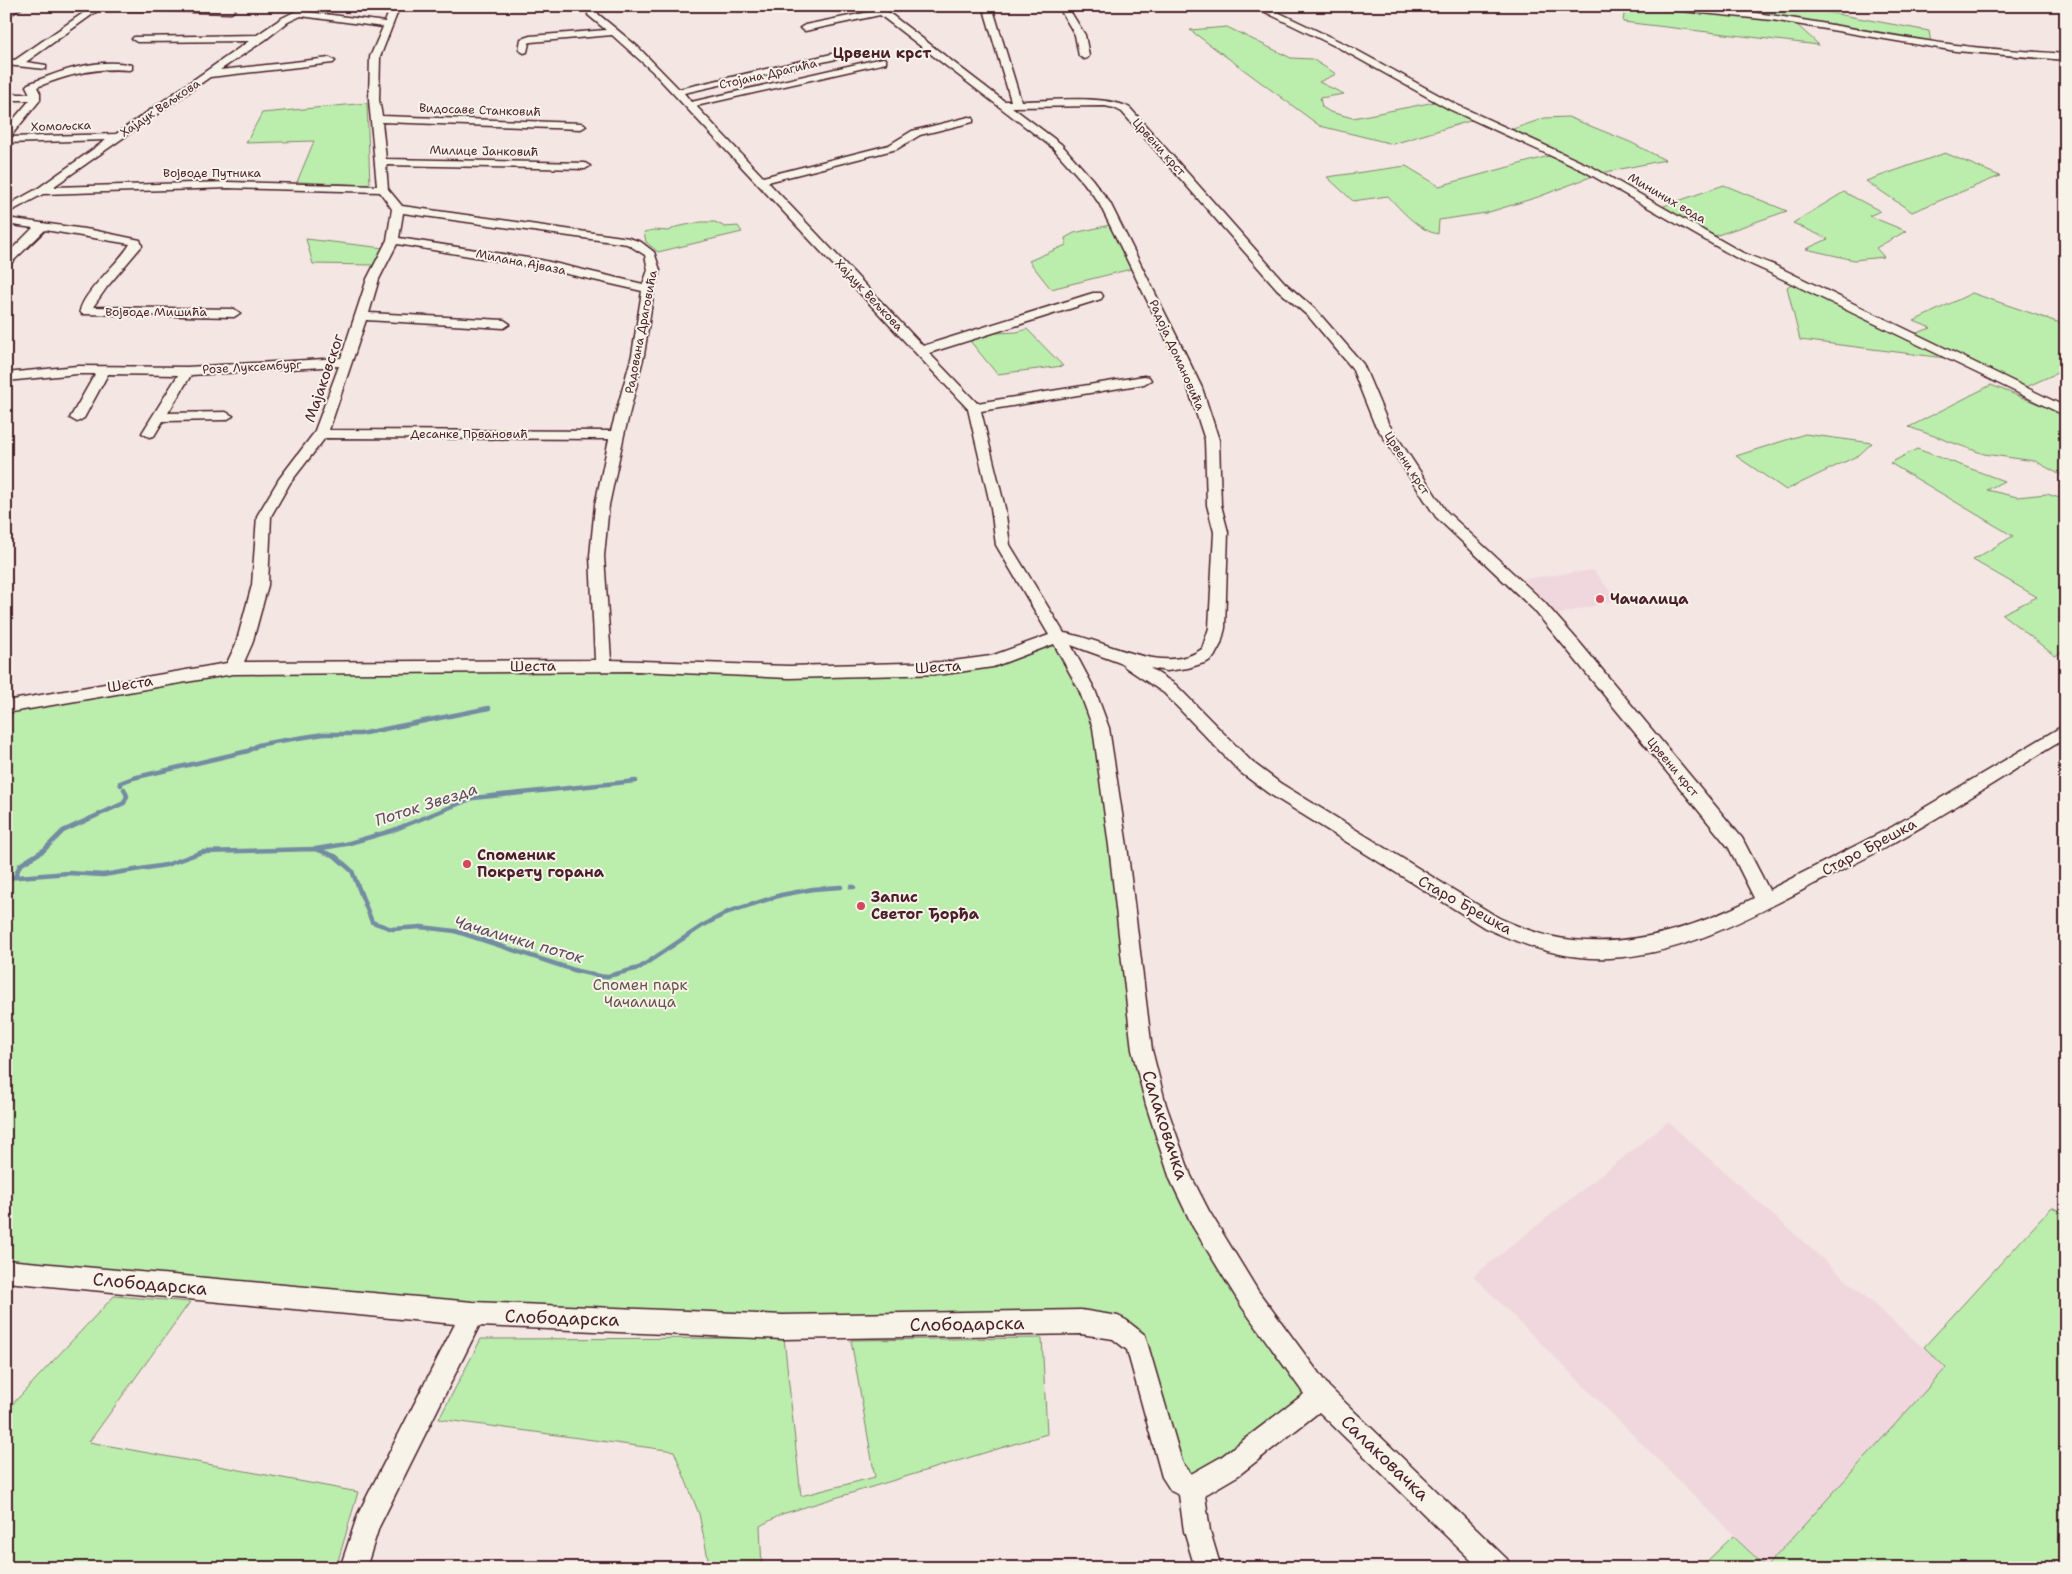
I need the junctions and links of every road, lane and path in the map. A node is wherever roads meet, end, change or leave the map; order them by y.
1 (20, 6) edge
2 (88, 6) edge
3 (314, 6) edge
4 (396, 6) edge
5 (594, 6) edge
6 (987, 6) edge
7 (1062, 6) edge
8 (1257, 6) edge
9 (1662, 6) edge
10 (97, 7) edge
11 (878, 9) edge
12 (232, 10) dead end
13 (298, 13) junction
14 (6, 15) edge
15 (388, 25) junction
16 (805, 28) dead end
17 (613, 32) junction
18 (262, 38) junction
19 (137, 39) dead end
20 (524, 50) dead end
21 (836, 56) dead end
22 (1084, 56) dead end
23 (2066, 57) edge
24 (330, 61) dead end
25 (883, 61) dead end
26 (11, 63) edge
27 (43, 67) dead end
28 (129, 67) dead end
29 (208, 75) junction
30 (31, 86) junction
31 (677, 92) junction
32 (6, 96) edge
33 (35, 97) junction
34 (1009, 104) junction
35 (689, 105) junction
36 (378, 119) junction
37 (969, 120) dead end
38 (581, 126) dead end
39 (6, 135) edge
40 (116, 137) junction
41 (6, 140) edge
42 (382, 162) junction
43 (585, 166) dead end
44 (760, 181) junction
45 (383, 189) junction
46 (41, 190) junction
47 (398, 209) junction
48 (6, 211) edge
49 (6, 222) edge
50 (42, 226) junction
51 (393, 240) junction
52 (6, 262) edge
53 (648, 289) junction
54 (1097, 296) dead end
55 (234, 313) dead end
56 (362, 316) junction
57 (504, 324) dead end
58 (921, 351) junction
59 (347, 362) junction
60 (104, 370) junction
61 (187, 371) junction
62 (6, 377) edge
63 (1144, 380) dead end
64 (974, 408) junction
65 (2066, 412) edge
66 (226, 416) dead end
67 (159, 417) junction
68 (77, 418) dead end
69 (149, 433) dead end
70 (321, 434) junction
71 (618, 434) junction
72 (1059, 638) junction
73 (1123, 658) junction
74 (604, 665) junction
75 (233, 668) junction
76 (6, 707) edge
77 (2066, 730) edge
78 (1765, 900) junction
79 (6, 1270) edge
80 (474, 1314) junction
81 (1320, 1396) junction
82 (1191, 1487) junction
83 (353, 1568) edge
84 (1208, 1568) edge
85 (1498, 1568) edge

1 - 14 street
2 - 10 street
3 - 13 street, Хајдук Вељкова
4 - 15 street
5 - 17 street, Хајдук Вељкова
6 - 34 street
7 - 22 street
8 - 65 street, Мининих вода
9 - 23 street
10 - 12 street
10 - 26 street
11 - 16 street, Радоја Домановића
11 - 34 street, Радоја Домановића
13 - 15 street
13 - 18 street, Хајдук Вељкова
15 - 36 street
17 - 20 street
17 - 31 street, Хајдук Вељкова
18 - 19 street
18 - 29 street, Хајдук Вељкова
21 - 31 street
24 - 29 street
25 - 35 street, Стојана Драгића
26 - 27 street
28 - 30 street
29 - 40 street, Хајдук Вељкова
30 - 32 street
30 - 33 street
31 - 35 street, Хајдук Вељкова
32 - 33 street
33 - 39 street
34 - 73 street, Радоја Домановића
34 - 78 street, Црвени крст
35 - 44 street, Хајдук Вељкова
36 - 38 street, Видосаве Станковић
36 - 42 street
37 - 44 street
40 - 41 street, Хомољска
40 - 46 street, Хајдук Вељкова
42 - 43 street, Милице Јанковић
42 - 45 street
44 - 58 street, Хајдук Вељкова
45 - 46 street, Војводе Путника
45 - 47 street
46 - 48 street, Хајдук Вељкова
47 - 51 street, Мајаковског
47 - 53 street, Радована Драговића
49 - 50 street, Војводе Мишића
50 - 52 street
50 - 55 street, Војводе Мишића
51 - 53 street, Милана Ајваза
51 - 56 street, Мајаковског
53 - 71 street, Радована Драговића
54 - 58 street
56 - 57 street
56 - 59 street, Мајаковског
58 - 64 street, Хајдук Вељкова
59 - 61 street, Розе Луксембург
59 - 70 street, Мајаковског
60 - 61 street, Розе Луксембург
60 - 62 street, Розе Луксембург
60 - 68 street
61 - 67 street, Розе Луксембург
63 - 64 street
64 - 72 street, Хајдук Вељкова
66 - 67 street
67 - 69 street, Розе Луксембург
70 - 71 street, Десанке Првановић
70 - 75 street, Мајаковског
71 - 74 street, Радована Драговића
72 - 73 street, Радоја Домановића
72 - 74 street, Шеста
72 - 81 street, Салаковачка
73 - 78 street, Старо Брешка
74 - 75 street, Шеста
75 - 76 street, Шеста
77 - 78 street, Старо Брешка
79 - 80 street, Слободарска
80 - 82 street, Слободарска
80 - 83 street
81 - 82 street
81 - 85 street, Салаковачка
82 - 84 street

